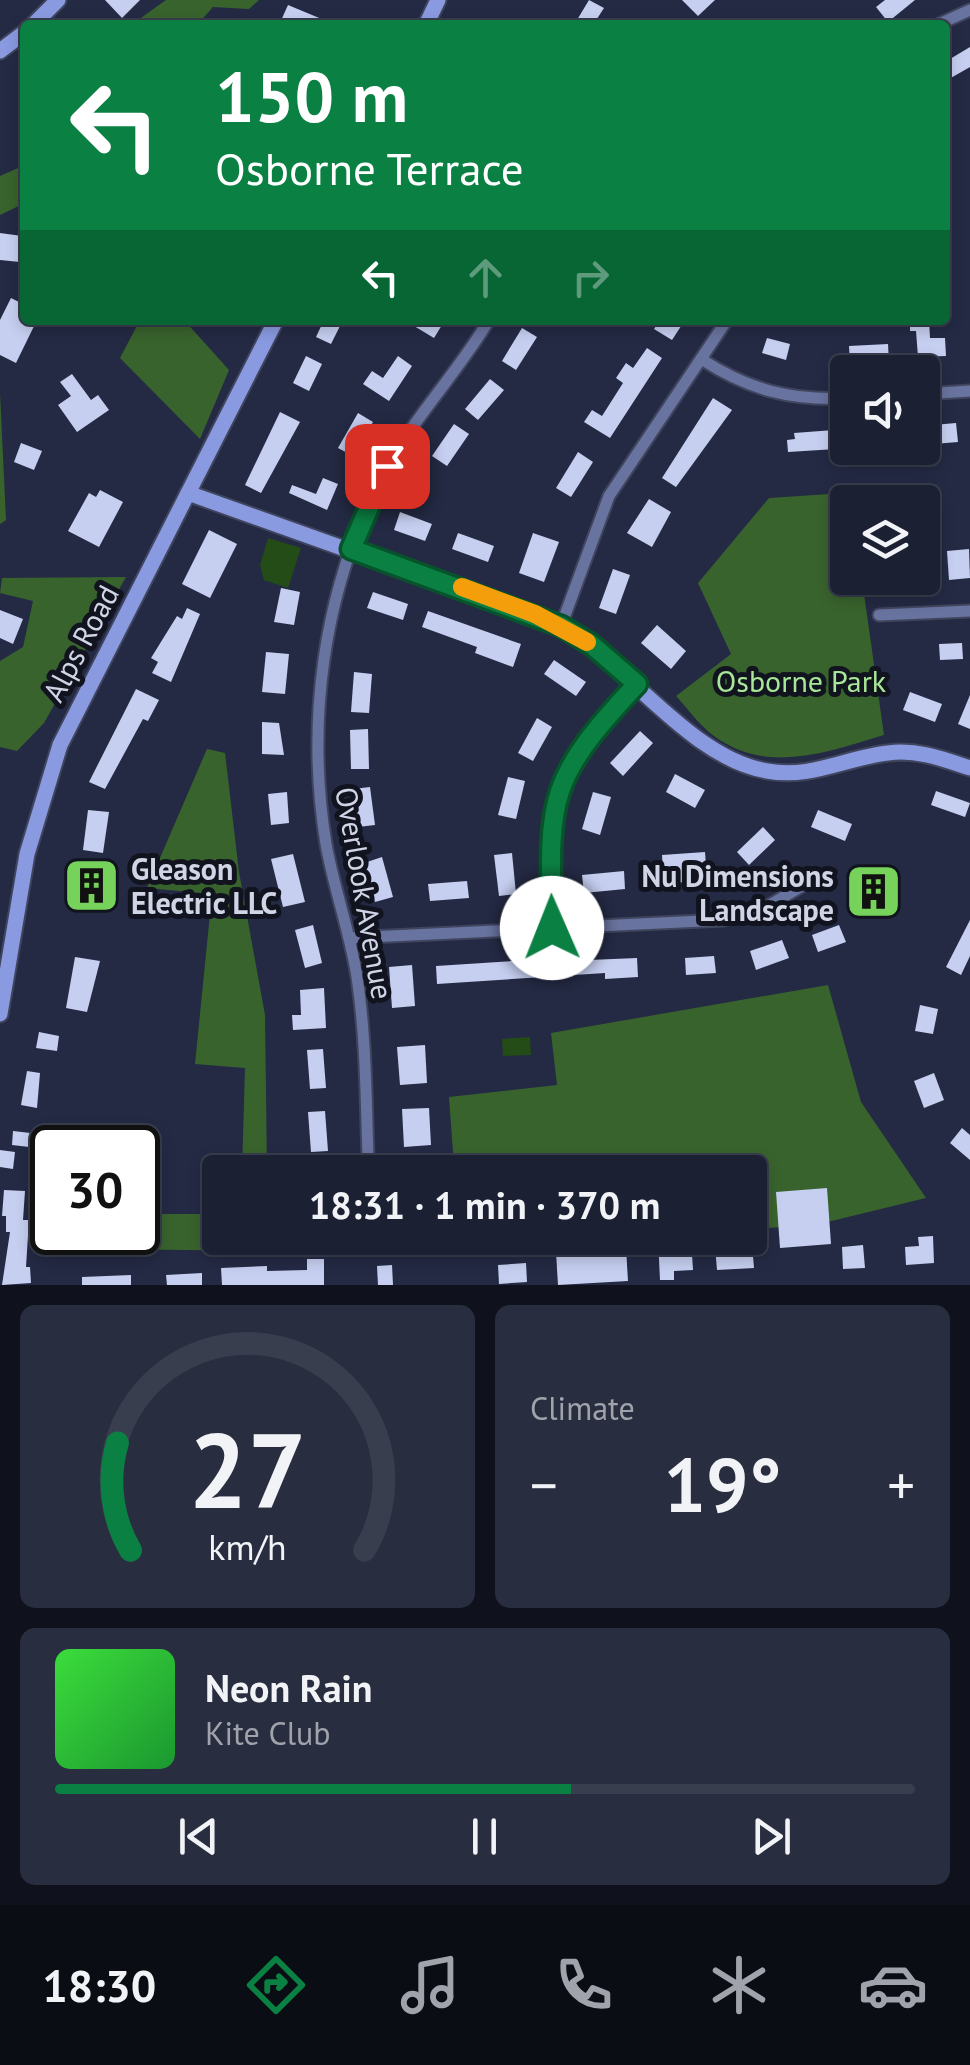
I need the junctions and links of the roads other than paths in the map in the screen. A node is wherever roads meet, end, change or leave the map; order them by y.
1 (58, 0) edge
2 (37, 20) edge
3 (20, 36) edge
4 (0, 52) edge
5 (273, 325) edge
6 (484, 325) edge
7 (724, 325) edge
8 (701, 359) junction
9 (970, 391) edge
10 (940, 393) edge
11 (830, 399) edge
12 (188, 493) junction
13 (351, 549) junction
14 (970, 611) edge
15 (878, 615) dead end
16 (561, 626) junction
17 (637, 684) junction
18 (970, 768) edge
19 (810, 881) dead end
20 (552, 928) junction
21 (349, 938) junction
22 (0, 1014) edge
23 (368, 1155) edge

1 - 2 street
3 - 4 street
5 - 12 street, Alps Road
6 - 13 street, Overlook Avenue
7 - 8 street
8 - 11 street
8 - 16 street
9 - 10 street
12 - 13 street
12 - 22 street, Alps Road
13 - 16 street
13 - 21 street, Overlook Avenue
14 - 15 street
16 - 17 street
17 - 18 street
17 - 20 street
19 - 20 street
20 - 21 street
21 - 23 street, Overlook Avenue

